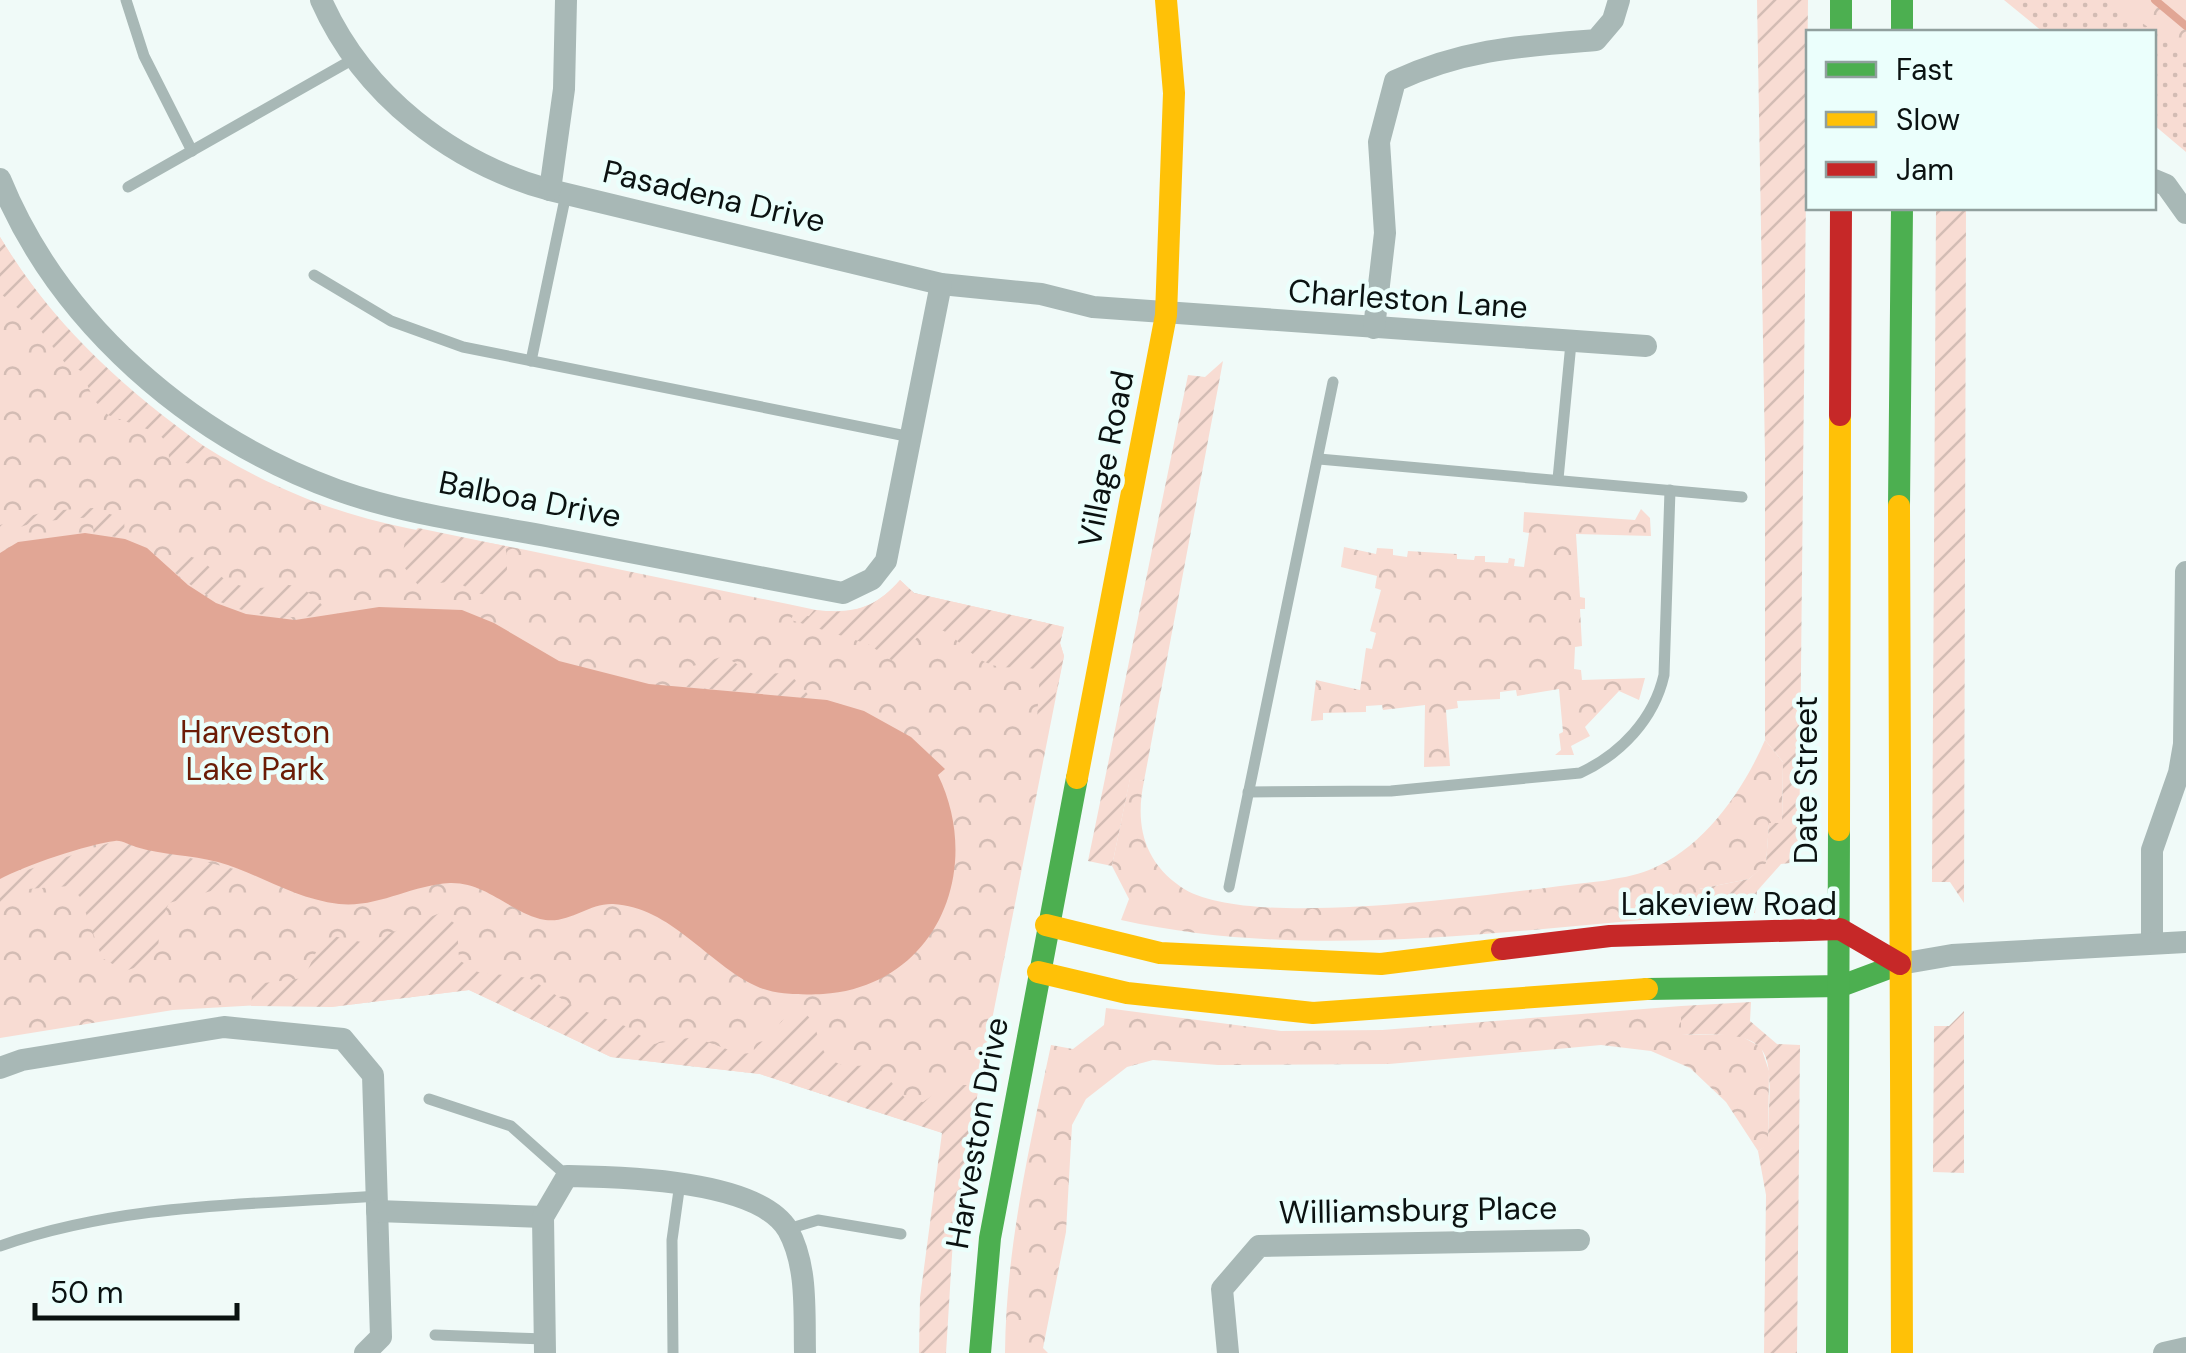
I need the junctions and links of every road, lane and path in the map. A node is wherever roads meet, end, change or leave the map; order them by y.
1 (126, 0) edge
2 (321, 0) edge
3 (566, 0) edge
4 (1166, 0) edge
5 (1619, 0) edge
6 (1841, 0) edge
7 (1902, 0) edge
8 (1841, 30) edge
9 (1902, 30) edge
10 (356, 57) junction
11 (192, 150) junction
12 (0, 179) edge
13 (2156, 181) edge
14 (128, 187) dead end
15 (558, 192) junction
16 (1842, 210) edge
17 (1902, 210) edge
18 (2186, 213) edge
19 (314, 275) dead end
20 (941, 284) junction
21 (1166, 315) junction
22 (1374, 328) junction
23 (1571, 343) junction
24 (1646, 346) dead end
25 (530, 361) junction
26 (1333, 382) dead end
27 (911, 437) junction
28 (1319, 459) junction
29 (1558, 479) junction
30 (1670, 490) junction
31 (1742, 498) dead end
32 (2186, 572) edge
33 (1248, 792) junction
34 (1228, 887) dead end
35 (1046, 925) junction
36 (1840, 929) junction
37 (2152, 942) junction
38 (2186, 942) edge
39 (1900, 964) junction
40 (1038, 972) junction
41 (1841, 986) junction
42 (0, 1068) edge
43 (429, 1098) dead end
44 (567, 1176) junction
45 (680, 1183) junction
46 (377, 1203) junction
47 (543, 1217) junction
48 (787, 1229) junction
49 (901, 1234) dead end
50 (1579, 1240) dead end
51 (0, 1246) edge
52 (435, 1335) dead end
53 (545, 1346) edge
54 (2186, 1348) edge
55 (365, 1353) edge
56 (673, 1353) edge
57 (804, 1353) edge
58 (980, 1353) edge
59 (1228, 1353) edge
60 (1837, 1353) edge
61 (1902, 1353) edge
62 (2164, 1353) edge

1 - 11 lane
2 - 10 street, Pasadena Drive
3 - 15 street
4 - 21 street, Village Road
5 - 22 street
6 - 8 street
7 - 9 street
10 - 11 lane
10 - 15 street, Pasadena Drive
11 - 14 lane
12 - 27 street, Balboa Drive
13 - 18 street
15 - 20 street, Pasadena Drive
15 - 25 lane
16 - 36 street, Date Street
17 - 39 street
19 - 25 lane
20 - 21 street, Pasadena Drive
20 - 27 street, Balboa Drive
21 - 22 street, Charleston Lane
21 - 35 street, Village Road
22 - 23 street, Charleston Lane
23 - 24 street, Charleston Lane
23 - 29 lane
25 - 27 lane
26 - 28 lane
28 - 29 lane
28 - 33 lane
29 - 30 lane
30 - 31 lane
30 - 33 lane
32 - 37 street
33 - 34 lane
35 - 36 street, Lakeview Road
35 - 40 street, Harveston Drive
36 - 39 street, Lakeview Road
36 - 41 street, Date Street
37 - 38 street
37 - 39 street
39 - 41 street
39 - 61 street
40 - 41 street
40 - 58 street, Harveston Drive
41 - 60 street, Date Street
42 - 46 street
43 - 44 lane
44 - 45 street
44 - 47 street
45 - 48 street
45 - 56 lane
46 - 47 street
46 - 51 lane
46 - 55 street
47 - 53 street
48 - 49 lane
48 - 57 street
50 - 59 street, Williamsburg Place
52 - 53 lane
54 - 62 street

